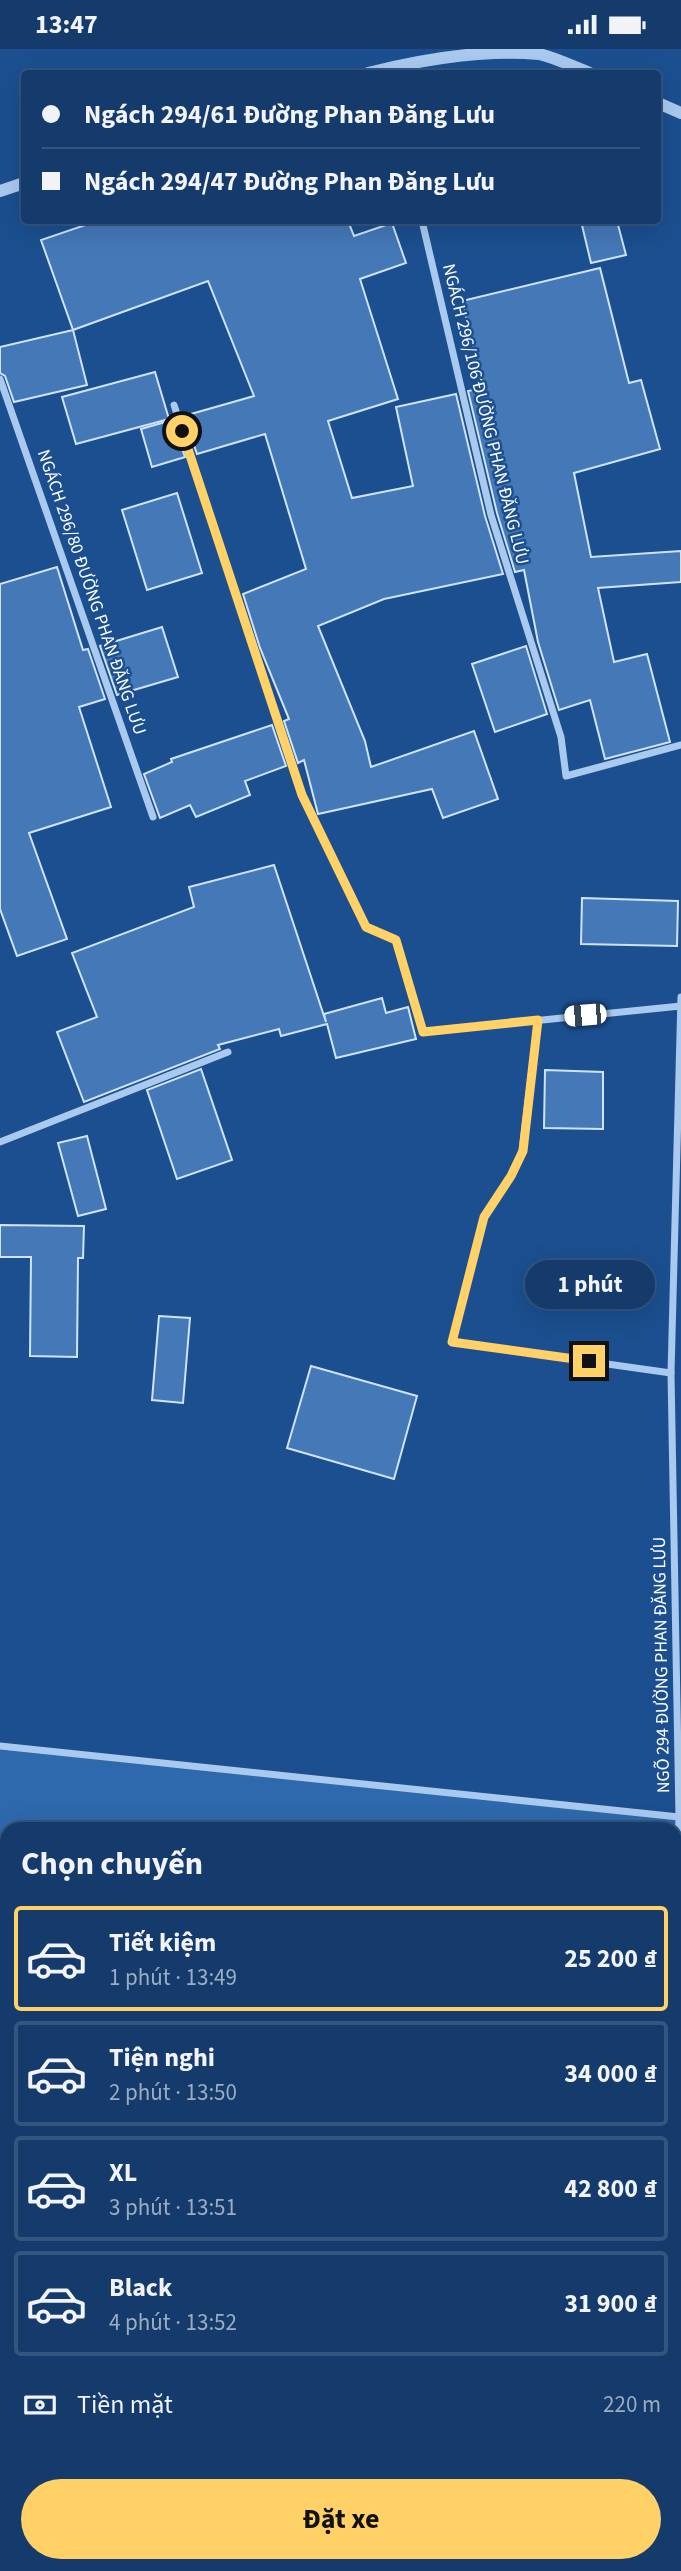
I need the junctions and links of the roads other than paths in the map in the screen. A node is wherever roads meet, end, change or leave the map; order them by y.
1 (389, 70) edge
2 (582, 70) edge
3 (661, 104) edge
4 (681, 113) edge
5 (21, 184) edge
6 (0, 191) edge
7 (423, 224) edge
8 (0, 379) edge
9 (174, 405) dead end
10 (681, 745) edge
11 (153, 817) dead end
12 (681, 997) edge
13 (681, 1006) edge
14 (538, 1020) junction
15 (228, 1052) dead end
16 (0, 1142) edge
17 (671, 1373) junction
18 (0, 1746) edge
19 (679, 1818) junction
20 (679, 1822) edge

1 - 2 street
3 - 4 street
5 - 6 street
7 - 10 street, NGÁCH 296/106 ĐƯỜNG PHAN ĐĂNG LƯU
8 - 11 street, NGÁCH 296/80 ĐƯỜNG PHAN ĐĂNG LƯU
9 - 14 street
12 - 13 street, NGÕ 294 ĐƯỜNG PHAN ĐĂNG LƯU
13 - 14 street
13 - 17 street, NGÕ 294 ĐƯỜNG PHAN ĐĂNG LƯU
14 - 17 street
15 - 16 street
17 - 19 street, NGÕ 294 ĐƯỜNG PHAN ĐĂNG LƯU
18 - 19 street, NGÕ 294 ĐƯỜNG PHAN ĐĂNG LƯU
19 - 20 street

